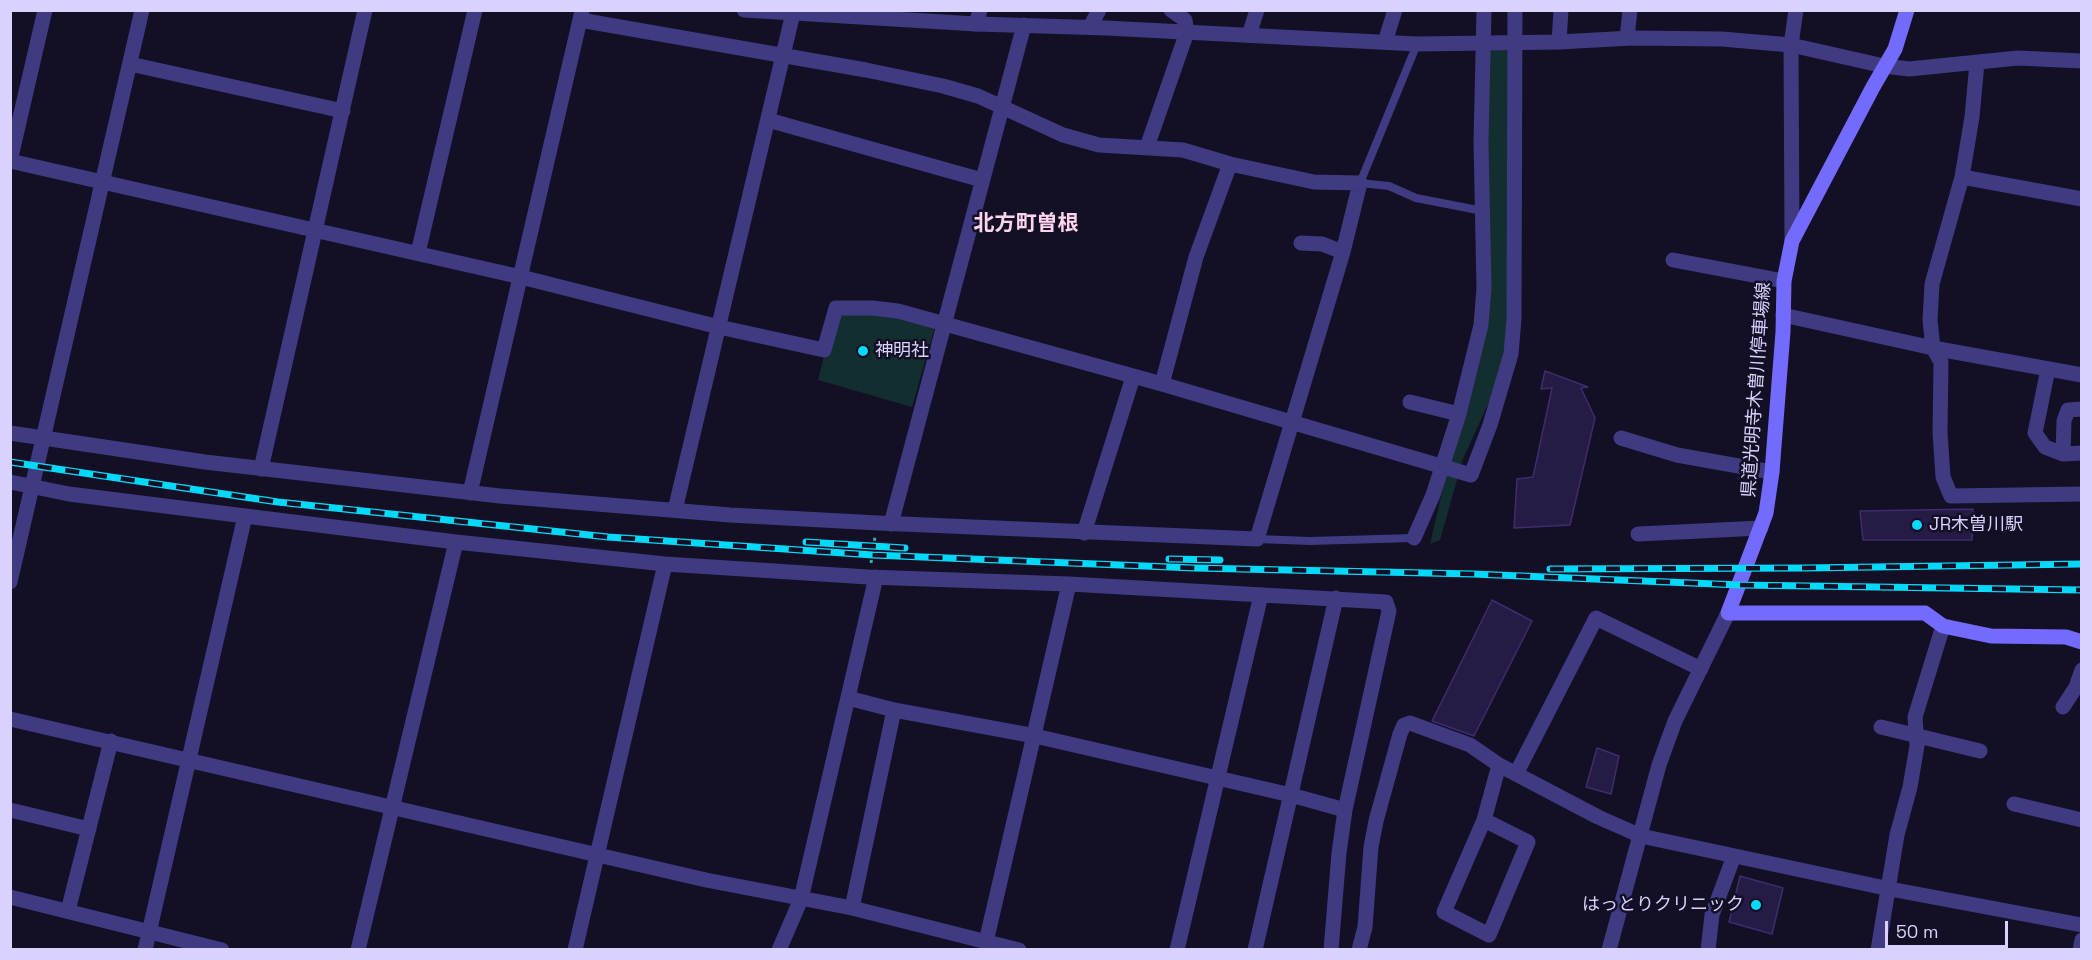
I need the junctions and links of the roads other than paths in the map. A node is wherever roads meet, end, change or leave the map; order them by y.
1 (45, 10) edge
2 (142, 10) edge
3 (365, 10) edge
4 (475, 10) edge
5 (744, 10) edge
6 (1099, 10) edge
7 (1171, 10) edge
8 (1257, 10) edge
9 (1395, 10) edge
10 (1484, 10) edge
11 (1515, 10) edge
12 (1562, 10) edge
13 (1630, 10) edge
14 (1796, 10) edge
15 (1907, 10) edge
16 (800, 12) edge
17 (581, 15) edge
18 (978, 17) edge
19 (1024, 25) junction
20 (1090, 27) junction
21 (1187, 32) junction
22 (1249, 35) junction
23 (1627, 38) junction
24 (1385, 42) junction
25 (1559, 42) junction
26 (1515, 43) junction
27 (1417, 44) junction
28 (1482, 44) junction
29 (1791, 45) junction
30 (783, 56) junction
31 (2082, 61) edge
32 (1977, 63) junction
33 (130, 64) junction
34 (1884, 66) junction
35 (1004, 106) junction
36 (343, 111) junction
37 (768, 120) junction
38 (1148, 147) junction
39 (1230, 164) junction
40 (1962, 177) junction
41 (982, 180) junction
42 (103, 183) junction
43 (1360, 183) junction
44 (2082, 199) edge
45 (1483, 211) junction
46 (316, 230) junction
47 (1792, 241) junction
48 (1301, 243) dead end
49 (1343, 252) junction
50 (418, 254) junction
51 (1673, 260) dead end
52 (521, 277) junction
53 (1784, 281) junction
54 (1784, 315) junction
55 (945, 324) junction
56 (719, 327) junction
57 (1933, 348) junction
58 (2048, 369) junction
59 (2082, 375) edge
60 (1133, 377) junction
61 (1162, 384) junction
62 (1410, 402) dead end
63 (2082, 409) edge
64 (1459, 414) junction
65 (1292, 422) junction
66 (10, 433) edge
67 (42, 438) junction
68 (1621, 438) dead end
69 (2082, 453) edge
70 (2062, 454) junction
71 (1442, 467) junction
72 (261, 469) junction
73 (1773, 472) junction
74 (10, 482) edge
75 (32, 485) junction
76 (470, 493) junction
77 (2082, 494) edge
78 (675, 510) junction
79 (245, 516) junction
80 (884, 524) junction
81 (1761, 528) junction
82 (1084, 533) junction
83 (1638, 534) dead end
84 (1414, 538) joint
85 (1257, 539) junction
86 (456, 542) junction
87 (665, 564) junction
88 (872, 577) junction
89 (10, 582) edge
90 (1069, 584) junction
91 (1261, 595) junction
92 (1336, 598) junction
93 (1728, 614) junction
94 (1943, 626) junction
95 (2082, 642) edge
96 (1701, 669) junction
97 (2082, 670) edge
98 (848, 698) junction
99 (2063, 707) dead end
100 (894, 710) junction
101 (10, 718) edge
102 (1881, 727) dead end
103 (1916, 735) junction
104 (1035, 736) junction
105 (111, 741) junction
106 (1980, 751) dead end
107 (190, 759) junction
108 (1499, 765) junction
109 (1516, 774) junction
110 (1217, 778) junction
111 (1291, 795) junction
112 (2014, 804) dead end
113 (393, 807) junction
114 (10, 810) edge
115 (1345, 810) junction
116 (1484, 820) junction
117 (2082, 820) edge
118 (89, 829) junction
119 (1641, 836) junction
120 (597, 854) junction
121 (1734, 856) junction
122 (1890, 889) junction
123 (10, 897) edge
124 (801, 899) junction
125 (852, 908) junction
126 (68, 911) junction
127 (2082, 925) edge
128 (150, 932) junction
129 (2082, 940) edge
130 (986, 942) junction
131 (579, 949) edge
132 (145, 950) edge
133 (222, 950) edge
134 (358, 950) edge
135 (779, 950) edge
136 (1019, 950) edge
137 (1177, 950) edge
138 (1255, 950) edge
139 (1331, 950) edge
140 (1359, 950) edge
141 (1609, 950) edge
142 (1708, 950) edge
143 (1878, 950) edge
144 (2080, 950) edge

1 - 42 street
2 - 33 street
3 - 36 street
4 - 50 street
5 - 16 street
6 - 20 street
7 - 21 street
8 - 22 street
9 - 24 street
10 - 28 street
11 - 26 street
12 - 25 street
13 - 23 street
14 - 29 street
15 - 34 main road, 県道光明寺木曽川停車場線
16 - 18 street
16 - 30 street
17 - 30 street
17 - 52 street
18 - 19 street
19 - 20 street
19 - 35 street
20 - 21 street
21 - 22 street
21 - 38 street
22 - 24 street
23 - 25 street
23 - 29 street
24 - 27 street
25 - 26 street
26 - 28 street
26 - 71 street
27 - 28 street
27 - 43 lane
28 - 45 street
29 - 34 street
29 - 47 street
30 - 35 street
30 - 37 street
31 - 32 street
32 - 34 street
32 - 40 street
33 - 36 street
33 - 42 street
34 - 47 main road, 県道光明寺木曽川停車場線
35 - 38 street
35 - 41 street
36 - 46 street
37 - 41 street
37 - 56 street
38 - 39 street
39 - 43 street
39 - 61 street
40 - 44 street
40 - 57 street
41 - 55 street
42 - 46 street
42 - 67 street
43 - 45 lane
43 - 49 street
45 - 64 street
46 - 50 street
46 - 72 street
47 - 53 main road, 県道光明寺木曽川停車場線
48 - 49 street
49 - 65 street
50 - 52 street
51 - 53 street
52 - 56 street
52 - 76 street
53 - 54 main road, 県道光明寺木曽川停車場線
54 - 57 street
54 - 73 main road, 県道光明寺木曽川停車場線
55 - 56 street
55 - 60 street
55 - 80 street
56 - 78 street
57 - 58 street
57 - 77 street
58 - 59 street
58 - 70 street
60 - 61 street
60 - 82 street
61 - 65 street
62 - 64 street
63 - 70 street
64 - 71 street
65 - 71 street
65 - 85 street
66 - 67 street
67 - 72 street
67 - 75 street
68 - 73 street
69 - 70 street
71 - 84 street
72 - 76 street
73 - 81 main road, 県道光明寺木曽川停車場線
74 - 75 street
75 - 79 street
75 - 89 street
76 - 78 street
78 - 80 street
79 - 86 street
79 - 107 street
80 - 82 street
81 - 83 street
81 - 93 main road, 県道光明寺木曽川停車場線
82 - 85 street
84 - 85 lane
86 - 87 street
86 - 113 street
87 - 88 street
87 - 120 street
88 - 90 street
88 - 98 street
90 - 91 street
90 - 104 street
91 - 92 street
91 - 110 street
92 - 111 street
92 - 115 street
93 - 94 main road
93 - 96 street
94 - 95 main road
94 - 103 street
96 - 109 street
96 - 119 street
97 - 99 street
98 - 100 street
98 - 124 street
100 - 104 street
100 - 125 street
101 - 105 street
102 - 103 street
103 - 106 street
103 - 122 street
104 - 110 street
104 - 130 street
105 - 107 street
105 - 118 street
107 - 113 street
107 - 128 street
108 - 109 street
108 - 116 street
108 - 140 street
109 - 119 street
110 - 111 street
110 - 137 street
111 - 115 street
111 - 138 street
112 - 117 street
113 - 120 street
113 - 134 street
114 - 118 street
115 - 139 street
116 - 116 street
118 - 126 street
119 - 121 street
119 - 141 street
120 - 124 street
120 - 131 street
121 - 122 street
121 - 142 street
122 - 127 street
122 - 143 street
123 - 126 street
124 - 125 street
124 - 135 street
125 - 130 street
126 - 128 street
128 - 132 street
128 - 133 street
129 - 144 street
130 - 136 street

